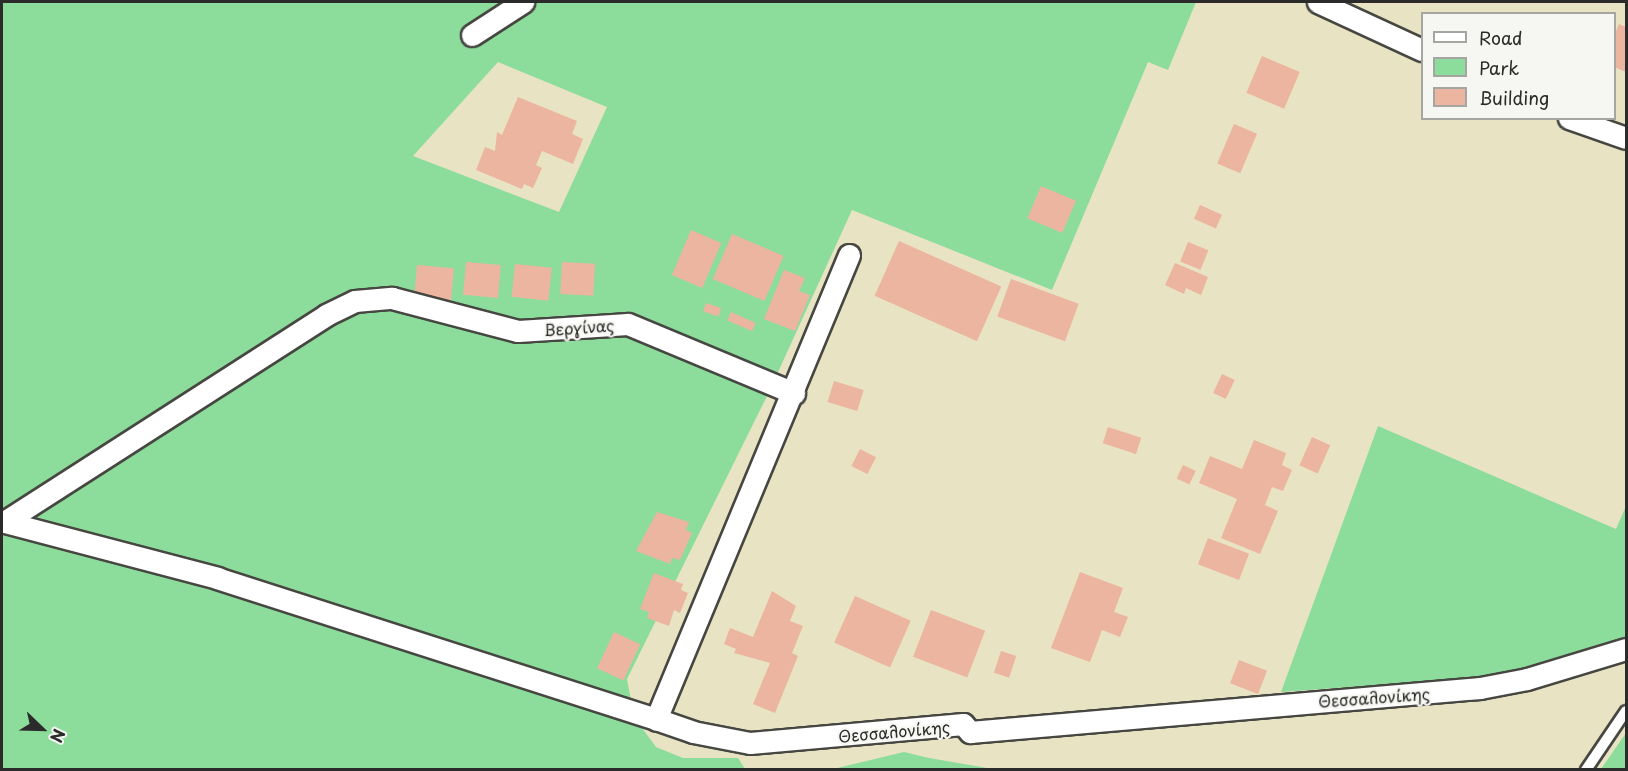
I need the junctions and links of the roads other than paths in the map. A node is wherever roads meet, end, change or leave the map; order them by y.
1 (523, 2) edge
2 (1318, 2) edge
3 (472, 35) dead end
4 (1421, 50) edge
5 (1575, 120) edge
6 (1626, 138) edge
7 (849, 255) dead end
8 (794, 393) junction
9 (3, 522) edge
10 (1626, 649) edge
11 (1626, 711) edge
12 (656, 719) junction
13 (1586, 770) edge

1 - 3 street
2 - 4 street
5 - 6 street
7 - 8 street
8 - 9 street, Βεργίνας
8 - 12 street
9 - 12 street
10 - 12 street, Θεσσαλονίκης
11 - 13 lane

